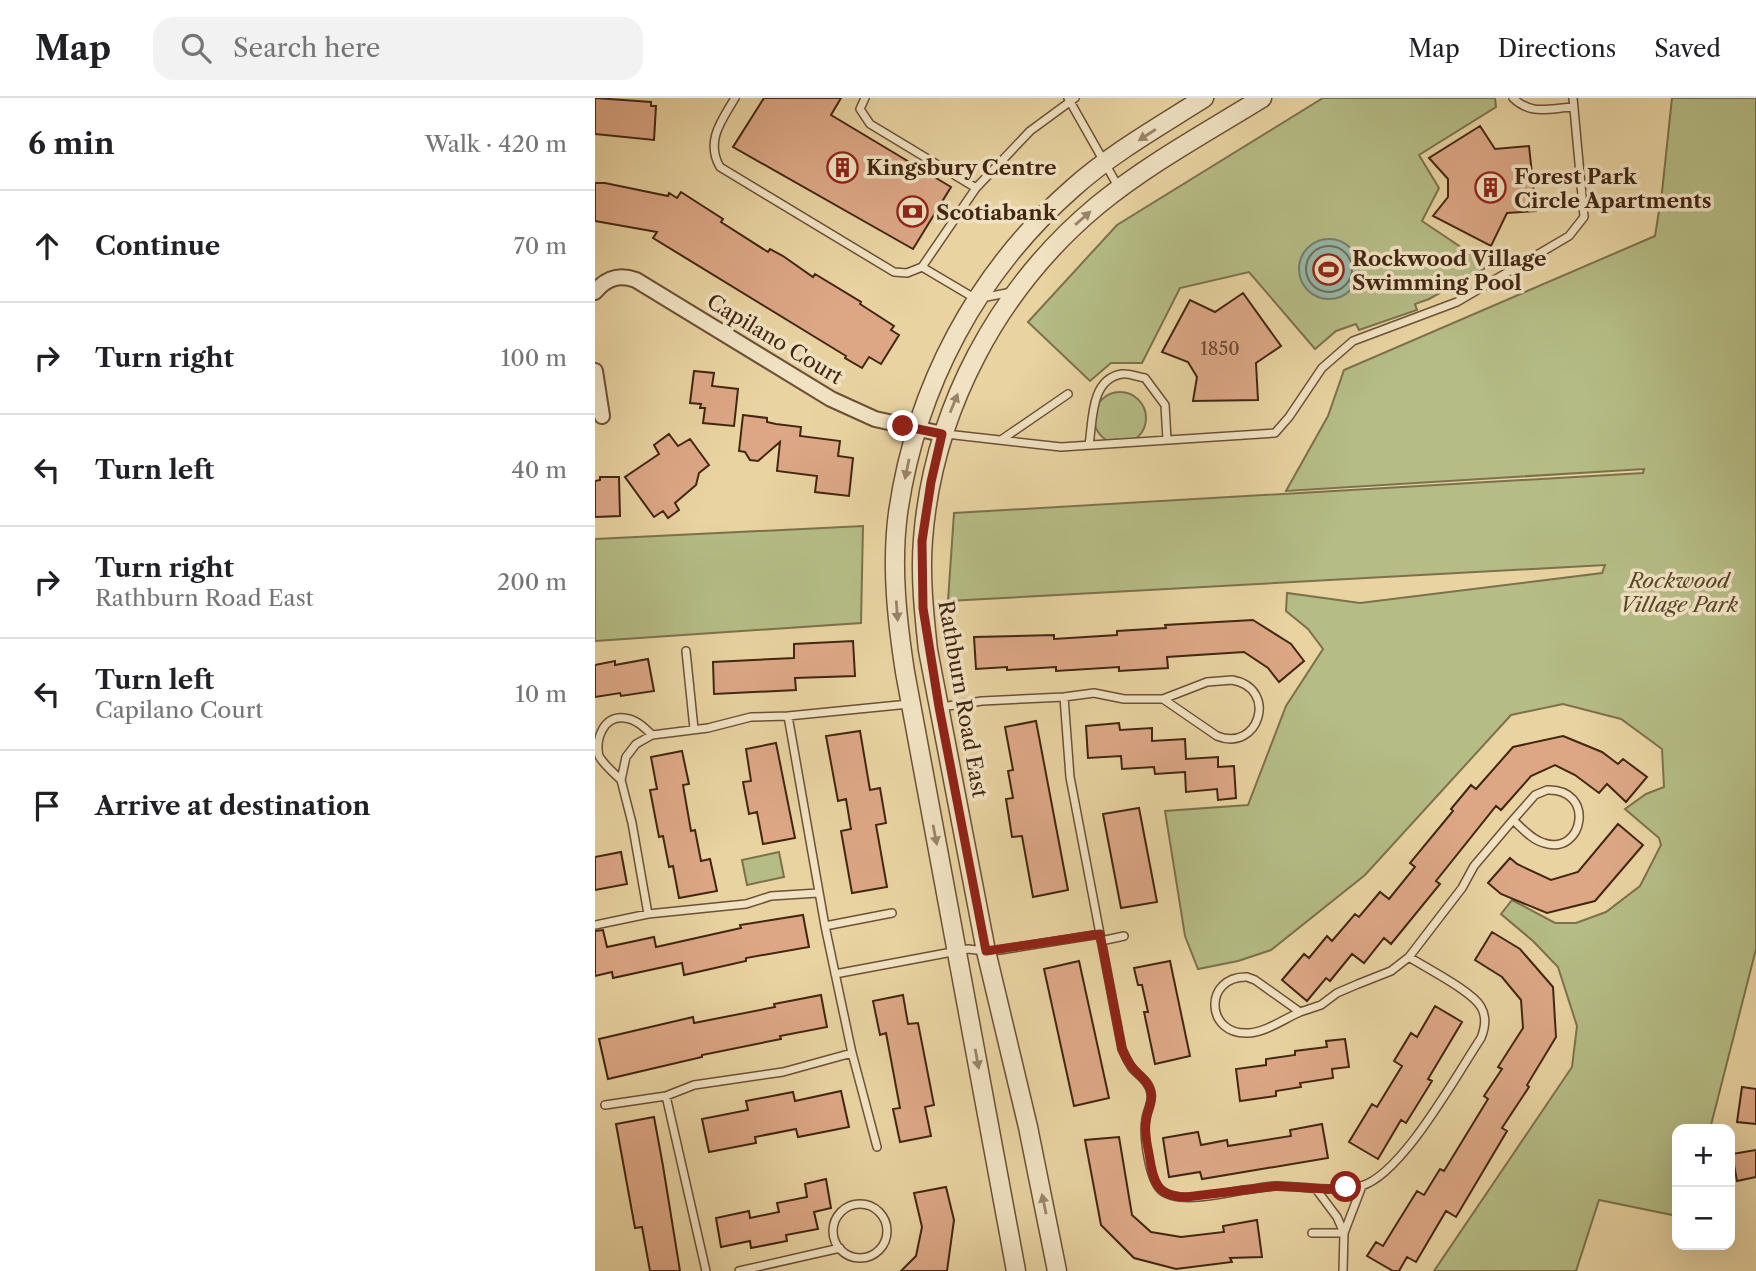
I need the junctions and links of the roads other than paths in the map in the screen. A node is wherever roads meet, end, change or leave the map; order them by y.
1 (735, 98) edge
2 (865, 98) edge
3 (1205, 98) edge
4 (1262, 98) edge
5 (1513, 98) edge
6 (1573, 98) edge
7 (1071, 99) edge
8 (1574, 107) junction
9 (1105, 162) junction
10 (976, 188) junction
11 (1120, 189) junction
12 (922, 267) junction
13 (1017, 291) junction
14 (595, 292) edge
15 (976, 299) junction
16 (595, 371) edge
17 (1068, 394) dead end
18 (602, 416) dead end
19 (916, 429) junction
20 (942, 434) junction
21 (1000, 440) junction
22 (1167, 440) junction
23 (1089, 445) junction
24 (686, 651) dead end
25 (1064, 697) junction
26 (1163, 699) junction
27 (910, 704) junction
28 (939, 707) junction
29 (788, 716) junction
30 (694, 729) junction
31 (652, 735) junction
32 (621, 780) junction
33 (1513, 820) junction
34 (818, 893) junction
35 (648, 914) junction
36 (892, 914) dead end
37 (595, 925) edge
38 (825, 926) junction
39 (1124, 936) dead end
40 (1100, 938) junction
41 (957, 951) junction
42 (986, 951) junction
43 (1409, 957) junction
44 (835, 974) junction
45 (1300, 1013) junction
46 (852, 1054) junction
47 (666, 1096) junction
48 (605, 1105) dead end
49 (877, 1147) dead end
50 (1363, 1186) junction
51 (1316, 1189) junction
52 (1312, 1233) dead end
53 (1345, 1233) junction
54 (840, 1248) junction
55 (706, 1271) edge
56 (739, 1271) edge
57 (1016, 1271) edge
58 (1057, 1271) edge
59 (1343, 1271) edge

1 - 12 lane
2 - 10 lane
3 -> 9 street
4 - 11 street, Rathburn Road East
5 - 8 lane
6 - 8 lane
7 - 9 lane
7 - 10 lane
8 - 22 lane
9 - 11 lane
9 - 15 street
10 - 12 lane
13 -> 11 street, Rathburn Road East
12 - 15 lane
13 - 15 lane
20 -> 13 street, Rathburn Road East
14 - 19 street, Capilano Court
15 - 19 street
16 - 18 street
17 - 21 lane
19 - 20 street, Capilano Court
19 -> 27 street
20 - 21 lane
20 - 28 street, Rathburn Road East
21 - 23 lane
22 - 23 lane
22 - 23 lane
24 - 30 lane
25 - 26 lane
25 - 28 lane
25 - 40 lane
26 - 26 lane
27 - 29 lane
27 -> 41 street
28 - 42 street, Rathburn Road East
29 - 30 lane
29 - 34 lane
30 - 31 lane
31 - 32 lane
31 - 32 lane
32 - 35 lane
33 - 33 lane
33 - 43 lane
34 - 35 lane
34 - 38 lane
35 - 37 lane
36 - 38 lane
38 - 44 lane
39 - 40 lane
40 - 42 lane
40 - 51 lane
41 - 42 lane
41 - 44 lane
41 -> 57 street
58 -> 42 street, Rathburn Road East
43 - 45 lane
43 - 50 lane
44 - 46 lane
45 - 45 lane
46 - 47 lane
46 - 49 lane
47 - 48 lane
47 - 55 lane
50 - 51 lane
50 - 53 lane
51 - 53 lane
52 - 53 lane
53 - 59 lane
54 - 54 lane
54 - 56 lane

